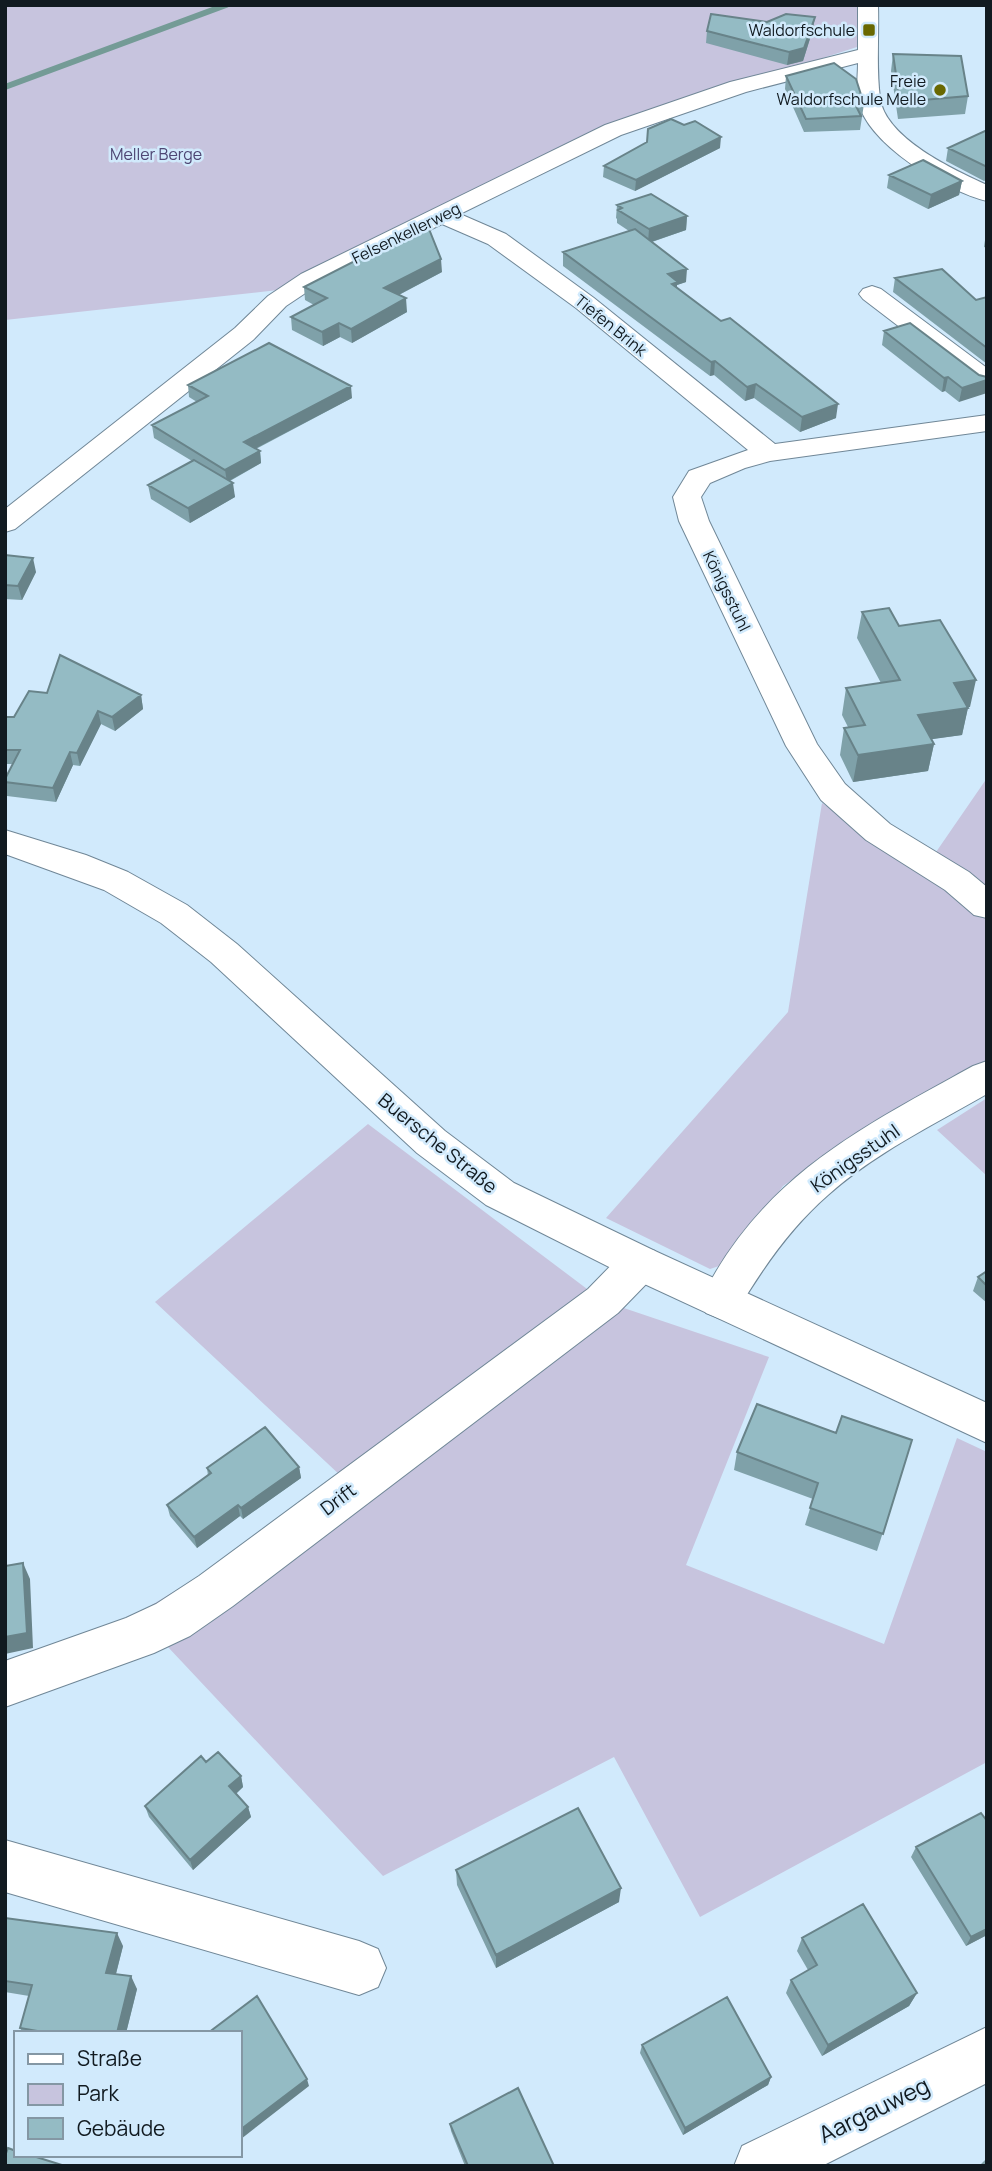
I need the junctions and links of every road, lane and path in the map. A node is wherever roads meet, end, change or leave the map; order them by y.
1 (868, 5) edge
2 (869, 54) junction
3 (987, 194) edge
4 (442, 215) junction
5 (872, 294) dead end
6 (987, 381) edge
7 (987, 423) edge
8 (769, 453) junction
9 (5, 523) edge
10 (5, 842) edge
11 (987, 906) edge
12 (987, 1076) edge
13 (640, 1263) junction
14 (721, 1301) junction
15 (987, 1424) edge
16 (5, 1685) edge
17 (5, 1866) edge
18 (359, 1969) dead end
19 (987, 2054) edge
20 (762, 2166) edge

1 - 2 street
2 - 3 street
2 - 4 street, Felsenkellerweg
4 - 8 street, Tiefen Brink
4 - 9 street, Felsenkellerweg
5 - 6 street
7 - 8 street, Königsstuhl
8 - 11 street, Königsstuhl
10 - 13 street, Buersche Straße
12 - 14 street, Königsstuhl
13 - 14 street, Buersche Straße
13 - 16 street, Drift
14 - 15 street, Buersche Straße
17 - 18 street
19 - 20 street, Aargauweg

